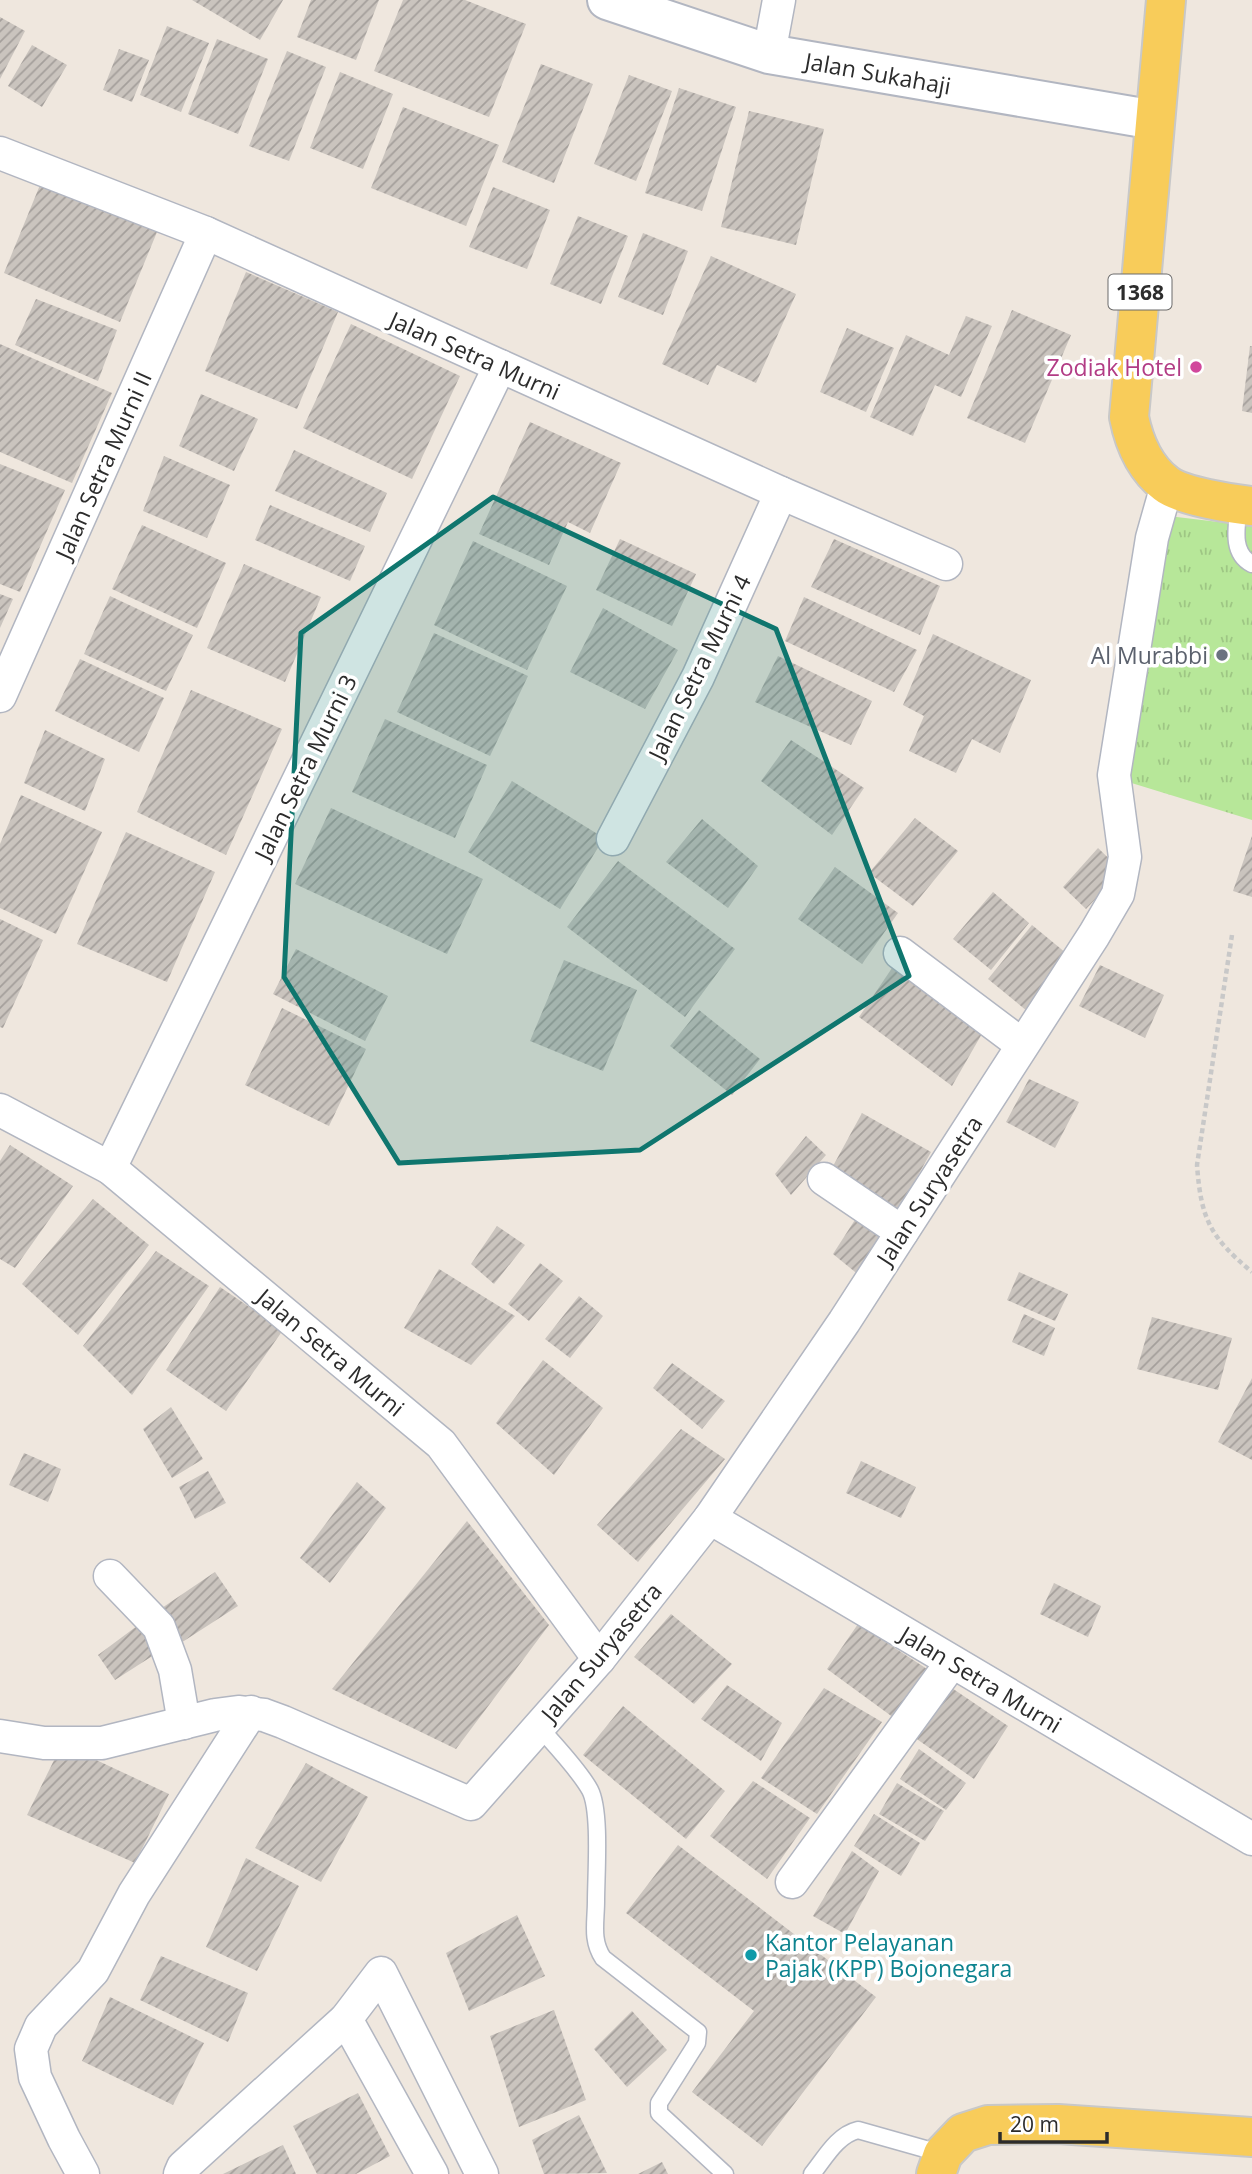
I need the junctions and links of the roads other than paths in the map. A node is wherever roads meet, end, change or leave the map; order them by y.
1 (607, 0) edge
2 (779, 0) edge
3 (1166, 0) edge
4 (769, 54) junction
5 (1156, 120) junction
6 (0, 153) edge
7 (206, 233) junction
8 (500, 366) junction
9 (1167, 485) junction
10 (781, 493) junction
11 (1245, 505) edge
12 (946, 564) dead end
13 (1252, 564) edge
14 (0, 696) edge
15 (613, 839) dead end
16 (900, 953) dead end
17 (1021, 1044) junction
18 (0, 1110) edge
19 (110, 1168) junction
20 (824, 1180) dead end
21 (902, 1232) junction
22 (710, 1518) junction
23 (110, 1576) dead end
24 (599, 1659) junction
25 (952, 1662) junction
26 (251, 1712) junction
27 (184, 1723) junction
28 (539, 1727) junction
29 (0, 1736) edge
30 (1252, 1839) edge
31 (792, 1882) dead end
32 (346, 2018) junction
33 (1252, 2137) edge
34 (939, 2164) edge
35 (83, 2174) edge
36 (180, 2174) edge
37 (432, 2174) edge
38 (482, 2174) edge
39 (725, 2174) edge
40 (812, 2174) edge

1 - 4 street, Jalan Sukahaji
2 - 4 street
3 - 5 main road, 1368
4 - 5 street, Jalan Sukahaji
5 - 9 main road, 1368
6 - 7 street, Jalan Setra Murni
7 - 8 street, Jalan Setra Murni
7 - 14 street, Jalan Setra Murni II
8 - 10 street, Jalan Setra Murni
8 - 19 street, Jalan Setra Murni 3
9 - 11 main road, 1368
9 - 17 street, Jalan Suryasetra
10 - 12 street, Jalan Setra Murni
10 - 15 street, Jalan Setra Murni 4
11 - 13 lane
16 - 17 street
17 - 21 street, Jalan Suryasetra
18 - 19 street, Jalan Setra Murni
19 - 24 street, Jalan Setra Murni
20 - 21 street
21 - 22 street, Jalan Suryasetra
22 - 24 street, Jalan Suryasetra
22 - 25 street, Jalan Setra Murni
23 - 27 street
24 - 28 street, Jalan Suryasetra
25 - 30 street, Jalan Setra Murni
25 - 31 street
26 - 27 street
26 - 28 street, Jalan Suryasetra
26 - 35 street
27 - 29 street
28 - 39 lane
32 - 36 street
32 - 37 street
32 - 38 street
33 - 34 main road
34 - 40 lane

